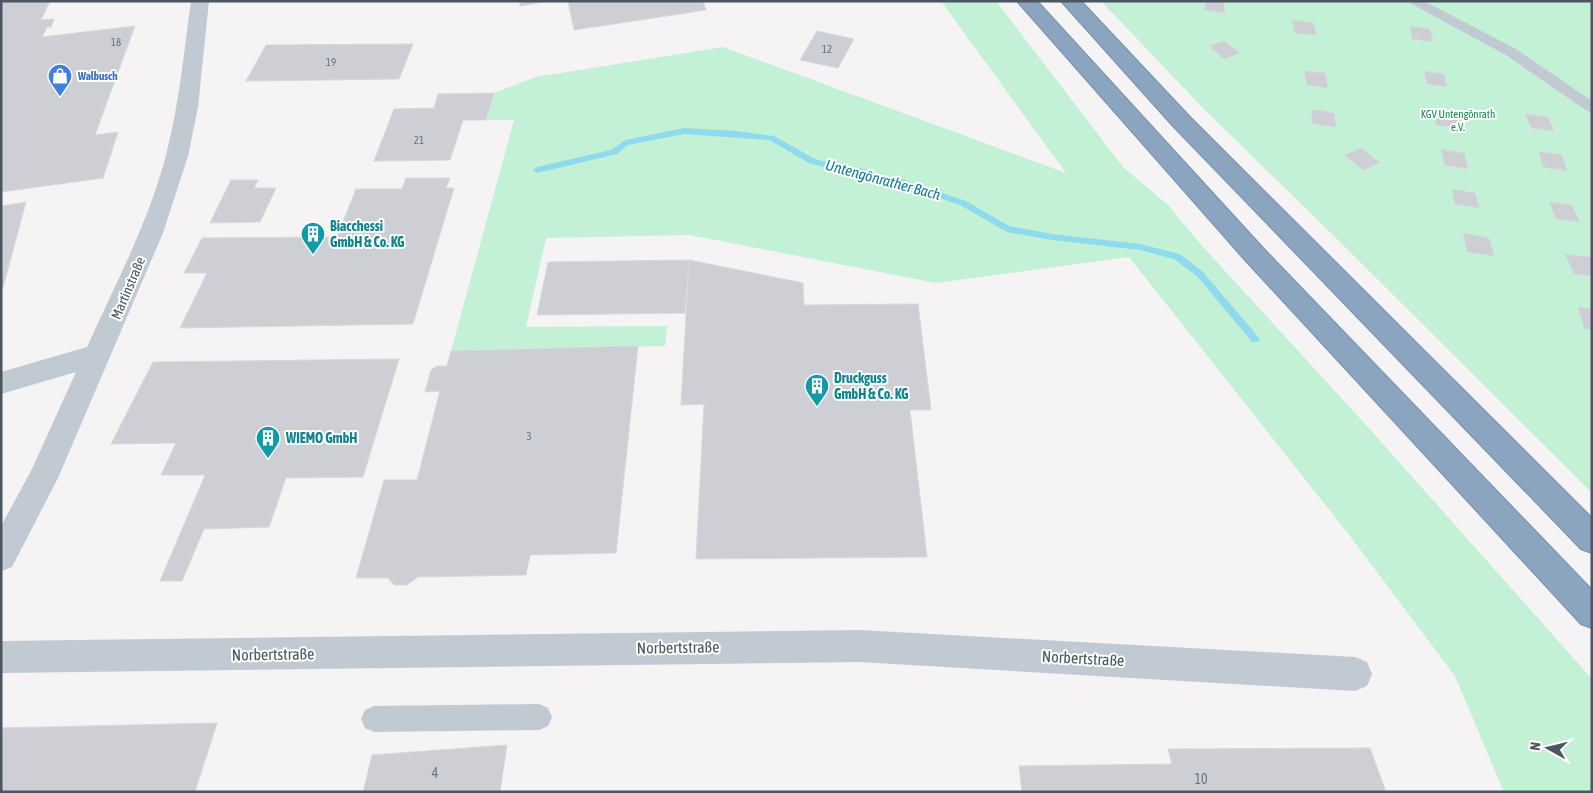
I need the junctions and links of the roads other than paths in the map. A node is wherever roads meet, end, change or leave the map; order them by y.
1 (200, 1) edge
2 (1026, 1) edge
3 (1070, 1) edge
4 (1413, 1) edge
5 (1592, 108) edge
6 (98, 355) junction
7 (1, 382) edge
8 (1592, 539) edge
9 (1, 557) edge
10 (1592, 613) edge
11 (1, 656) edge
12 (1354, 674) dead end
13 (539, 717) dead end
14 (374, 719) dead end

1 - 6 street, Martinstraße
2 - 10 highway
3 - 8 highway
4 - 5 lane
6 - 7 street
6 - 9 street, Martinstraße
11 - 12 street, Norbertstraße
13 - 14 lane

